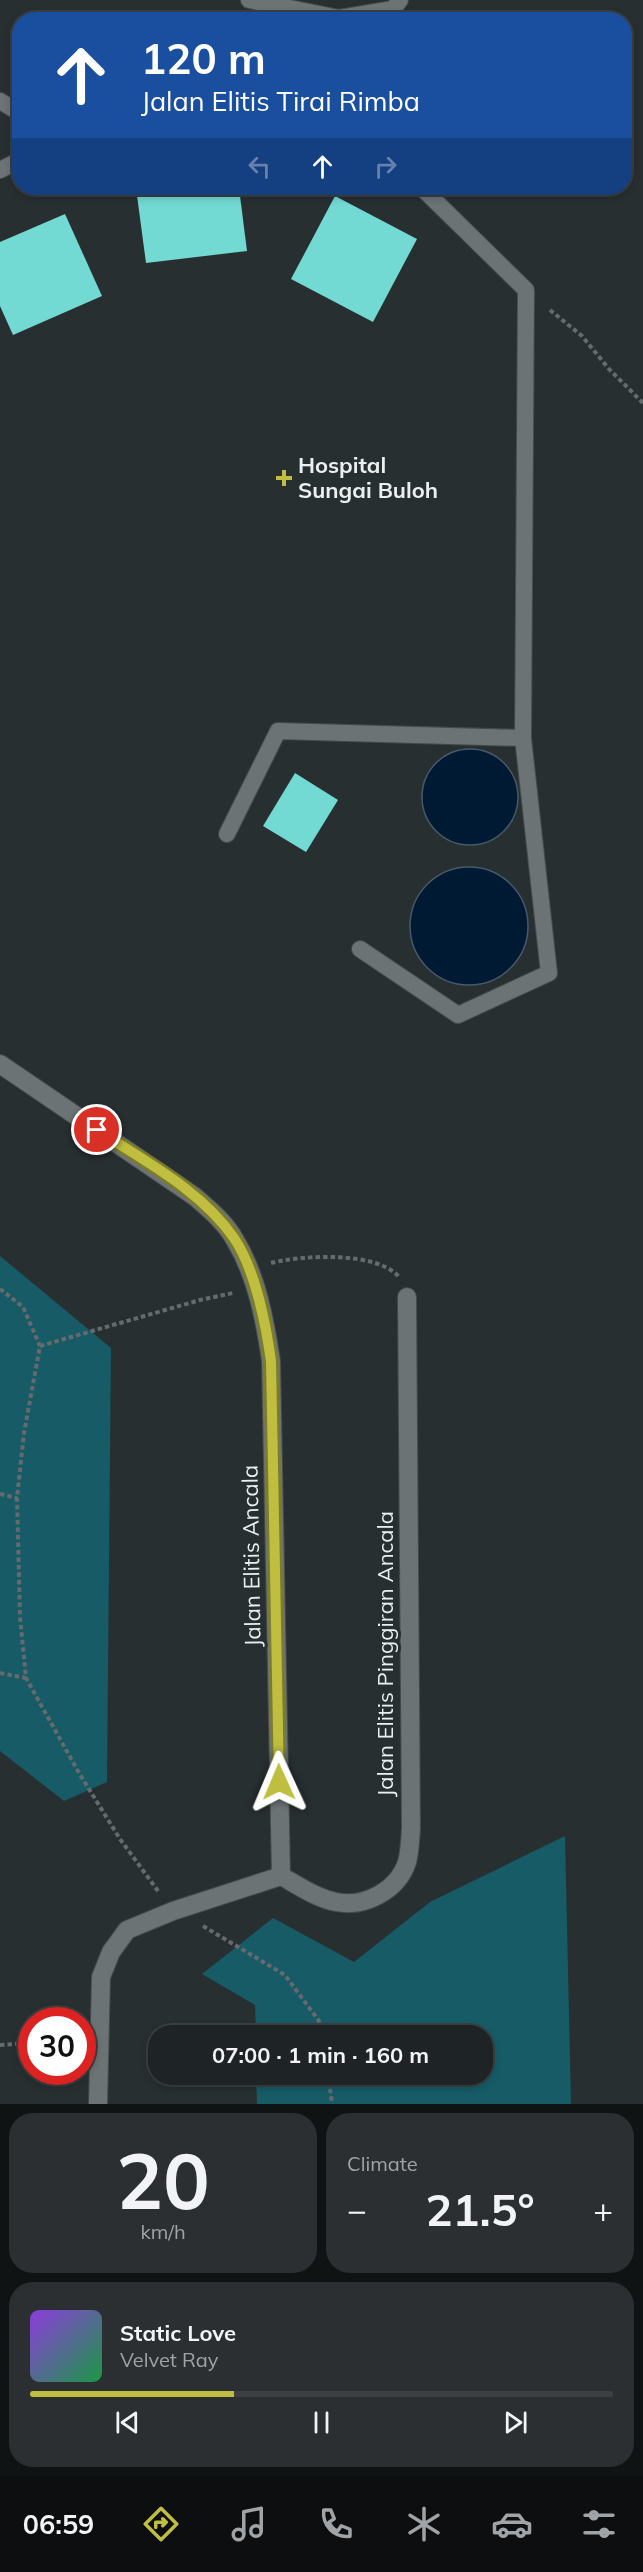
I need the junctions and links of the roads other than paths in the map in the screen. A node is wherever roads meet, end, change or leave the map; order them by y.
1 (249, 0) edge
2 (400, 0) edge
3 (309, 12) edge
4 (375, 12) edge
5 (430, 195) edge
6 (523, 738) junction
7 (227, 834) dead end
8 (360, 949) dead end
9 (0, 1064) edge
10 (407, 1297) road end
11 (281, 1876) junction
12 (98, 2104) edge

1 - 3 lane
2 - 4 lane
5 - 6 lane
6 - 7 lane
6 - 8 lane
9 - 11 street, Jalan Elitis Ancala
10 - 11 street, Jalan Elitis Pinggiran Ancala
11 - 12 street

